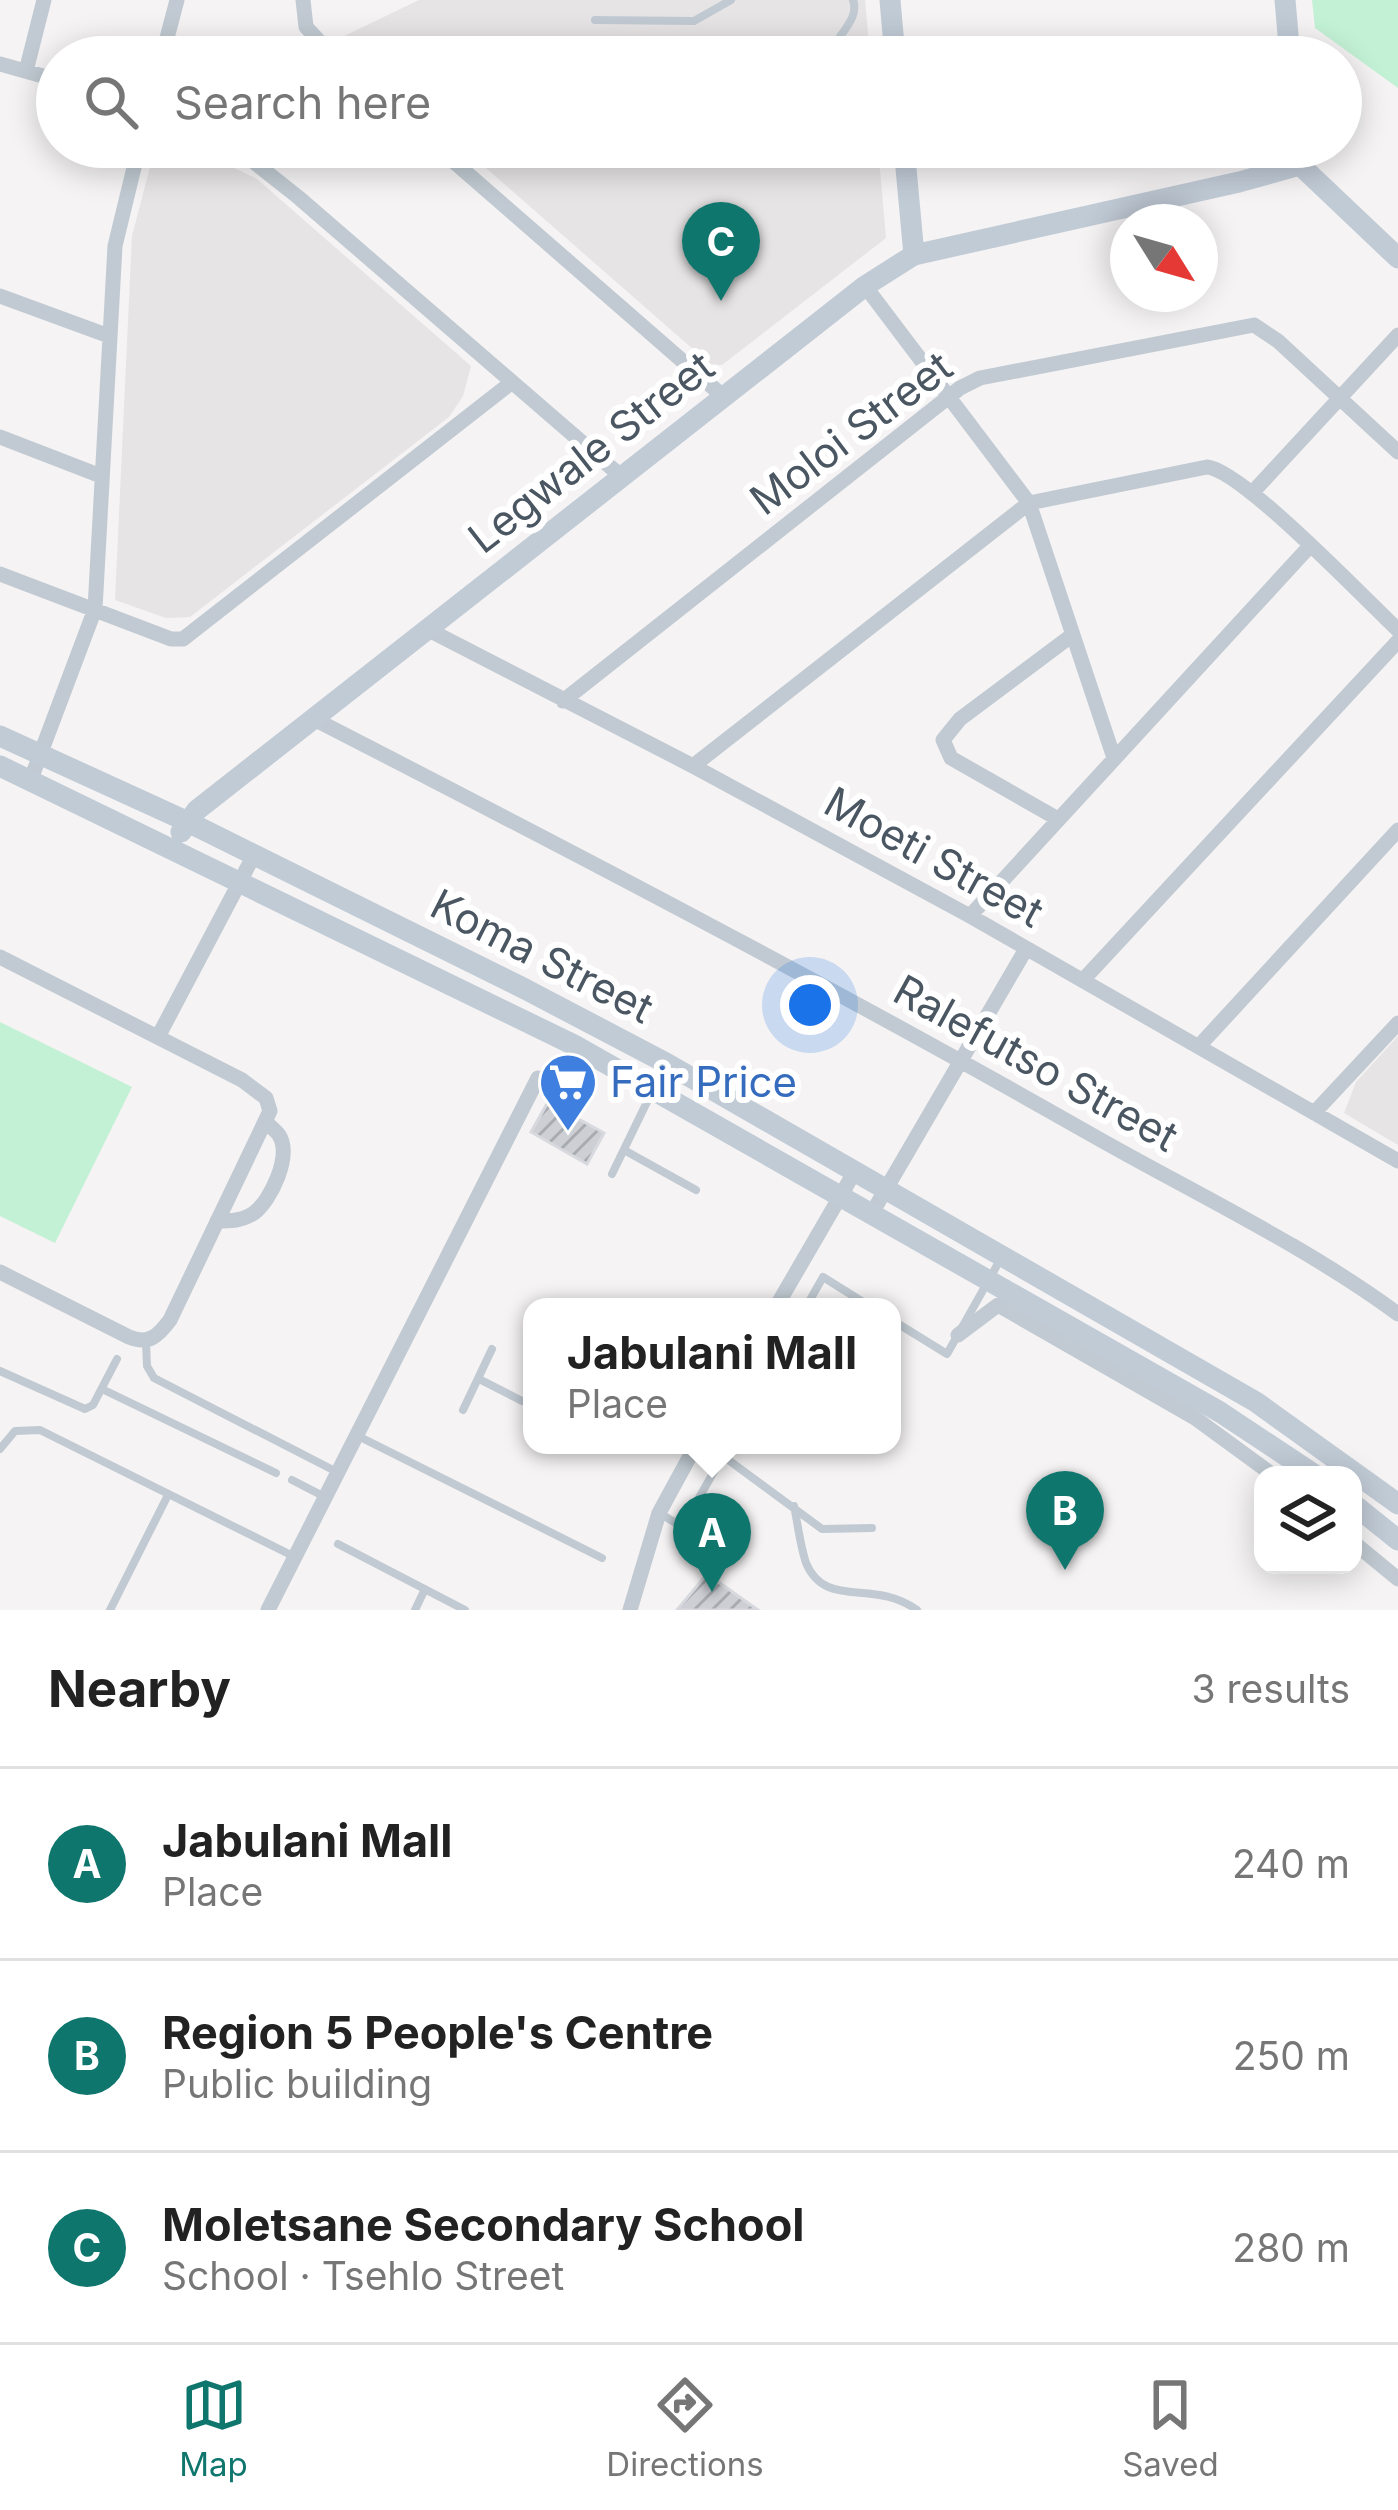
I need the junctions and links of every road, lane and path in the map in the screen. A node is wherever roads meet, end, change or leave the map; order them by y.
1 (44, 0) edge
2 (177, 0) edge
3 (303, 0) edge
4 (731, 0) edge
5 (853, 0) edge
6 (890, 0) edge
7 (1285, 0) edge
8 (595, 20) dead end
9 (168, 36) edge
10 (314, 36) edge
11 (841, 36) edge
12 (893, 36) edge
13 (1288, 36) edge
14 (0, 64) edge
15 (26, 71) junction
16 (36, 74) edge
17 (133, 168) edge
18 (266, 168) edge
19 (461, 168) edge
20 (906, 168) edge
21 (1268, 168) edge
22 (1311, 168) edge
23 (914, 255) junction
24 (1398, 258) edge
25 (865, 286) junction
26 (0, 296) edge
27 (109, 335) junction
28 (1398, 335) edge
29 (511, 383) junction
30 (1340, 397) junction
31 (725, 398) junction
32 (950, 398) junction
33 (0, 437) edge
34 (1398, 452) edge
35 (101, 476) junction
36 (622, 478) junction
37 (1252, 493) junction
38 (1029, 503) junction
39 (1309, 547) junction
40 (0, 574) edge
41 (95, 609) junction
42 (427, 629) junction
43 (1398, 630) edge
44 (1071, 636) junction
45 (1398, 641) edge
46 (563, 700) junction
47 (314, 718) junction
48 (0, 736) edge
49 (41, 752) junction
50 (1114, 758) junction
51 (0, 766) edge
52 (693, 766) junction
53 (31, 779) junction
54 (1058, 819) junction
55 (186, 821) junction
56 (1398, 830) edge
57 (173, 847) junction
58 (254, 855) junction
59 (241, 880) junction
60 (970, 916) junction
61 (1026, 949) junction
62 (0, 957) edge
63 (1083, 980) junction
64 (1398, 1023) edge
65 (159, 1035) junction
66 (1199, 1046) junction
67 (961, 1060) junction
68 (665, 1063) junction
69 (538, 1078) dead end
70 (654, 1089) junction
71 (1314, 1113) junction
72 (266, 1122) junction
73 (624, 1150) junction
74 (1398, 1161) edge
75 (855, 1171) junction
76 (612, 1174) dead end
77 (696, 1190) dead end
78 (888, 1190) junction
79 (841, 1195) junction
80 (872, 1213) junction
81 (217, 1221) junction
82 (1002, 1255) junction
83 (0, 1272) edge
84 (990, 1280) junction
85 (781, 1298) edge
86 (811, 1298) edge
87 (857, 1298) edge
88 (1398, 1314) edge
89 (901, 1326) edge
90 (958, 1335) junction
91 (146, 1342) junction
92 (492, 1349) dead end
93 (117, 1359) dead end
94 (0, 1371) edge
95 (478, 1379) junction
96 (102, 1390) junction
97 (522, 1401) dead end
98 (463, 1410) dead end
99 (358, 1436) junction
100 (0, 1449) edge
101 (691, 1454) edge
102 (723, 1456) joint
103 (1261, 1466) edge
104 (1301, 1466) edge
105 (276, 1473) dead end
106 (339, 1473) junction
107 (292, 1480) dead end
108 (168, 1495) junction
109 (326, 1497) junction
110 (1398, 1504) edge
111 (794, 1507) junction
112 (1362, 1511) edge
113 (659, 1513) junction
114 (872, 1528) dead end
115 (1398, 1540) edge
116 (338, 1544) dead end
117 (1362, 1549) edge
118 (296, 1557) junction
119 (602, 1558) dead end
120 (1398, 1579) edge
121 (425, 1589) junction
122 (110, 1610) edge
123 (268, 1610) edge
124 (415, 1610) edge
125 (465, 1610) edge
126 (630, 1610) edge
127 (917, 1610) edge

1 - 15 street
2 - 9 street
3 - 10 street
4 - 8 lane
5 - 11 lane
6 - 12 main road
7 - 13 main road
14 - 15 street
15 - 16 street
17 - 27 street
18 - 29 street
19 - 31 street
20 - 23 main road
21 - 23 main road, Legwale Street
22 - 24 main road
23 - 25 main road, Legwale Street
25 - 31 main road, Legwale Street
25 - 32 street
26 - 27 street
27 - 35 street
28 - 30 street
29 - 36 street
29 - 41 street
30 - 32 street, Moloi Street
30 - 34 street, Moloi Street
30 - 37 street
31 - 36 main road, Legwale Street
32 - 38 street
32 - 46 street, Moloi Street
33 - 35 street
35 - 41 street
36 - 42 main road, Legwale Street
37 - 38 street
37 - 39 street
38 - 44 street
38 - 52 street
39 - 43 street
39 - 50 street
40 - 41 street
41 - 49 street
42 - 46 street, Moeti Street
42 - 47 main road, Legwale Street
44 - 50 street
44 - 54 street
45 - 63 street
46 - 52 street, Moeti Street
47 - 55 main road, Legwale Street
47 - 67 street, Ralefutso Street
48 - 49 main road, Koma Street
49 - 53 street
49 - 55 main road, Koma Street
50 - 54 street
51 - 53 main road, Koma Street
52 - 60 street, Moeti Street
53 - 57 main road, Koma Street
54 - 60 street
55 - 57 main road, Legwale Street
55 - 58 main road, Koma Street
56 - 66 street
57 - 59 main road, Koma Street
58 - 59 street
58 - 68 main road, Koma Street
59 - 65 street
59 - 70 main road, Koma Street
60 - 61 street, Moeti Street
61 - 63 street, Moeti Street
61 - 67 street
62 - 65 street
63 - 66 street, Moeti Street
64 - 71 street
65 - 72 street
66 - 71 street, Moeti Street
67 - 78 street
67 - 88 street, Ralefutso Street
68 - 70 lane
68 - 75 main road, Koma Street
69 - 99 street
70 - 73 lane
70 - 79 main road, Koma Street
71 - 74 street, Moeti Street
72 - 81 street
72 - 81 street
73 - 76 lane
73 - 77 lane
75 - 78 main road, Koma Street
75 - 79 street
78 - 80 street
78 - 82 main road, Koma Street
79 - 80 main road, Koma Street
79 - 85 street
80 - 84 main road, Koma Street
81 - 91 street
82 - 84 lane
82 - 110 main road, Koma Street
83 - 91 street
84 - 90 lane
84 - 104 main road, Koma Street
86 - 87 lane
89 - 90 lane
90 - 103 street
91 - 106 lane
92 - 95 lane
93 - 96 lane
94 - 96 lane
95 - 97 lane
95 - 98 lane
96 - 105 lane
99 - 106 street
99 - 119 lane
100 - 108 lane
101 - 113 street
102 - 111 lane
102 - 113 lane
106 - 109 street
107 - 109 lane
108 - 118 lane
108 - 122 lane
109 - 118 street
111 - 114 lane
111 - 127 lane
112 - 115 main road
113 - 126 street
116 - 121 lane
117 - 120 street
118 - 123 street
121 - 124 lane
121 - 125 lane

